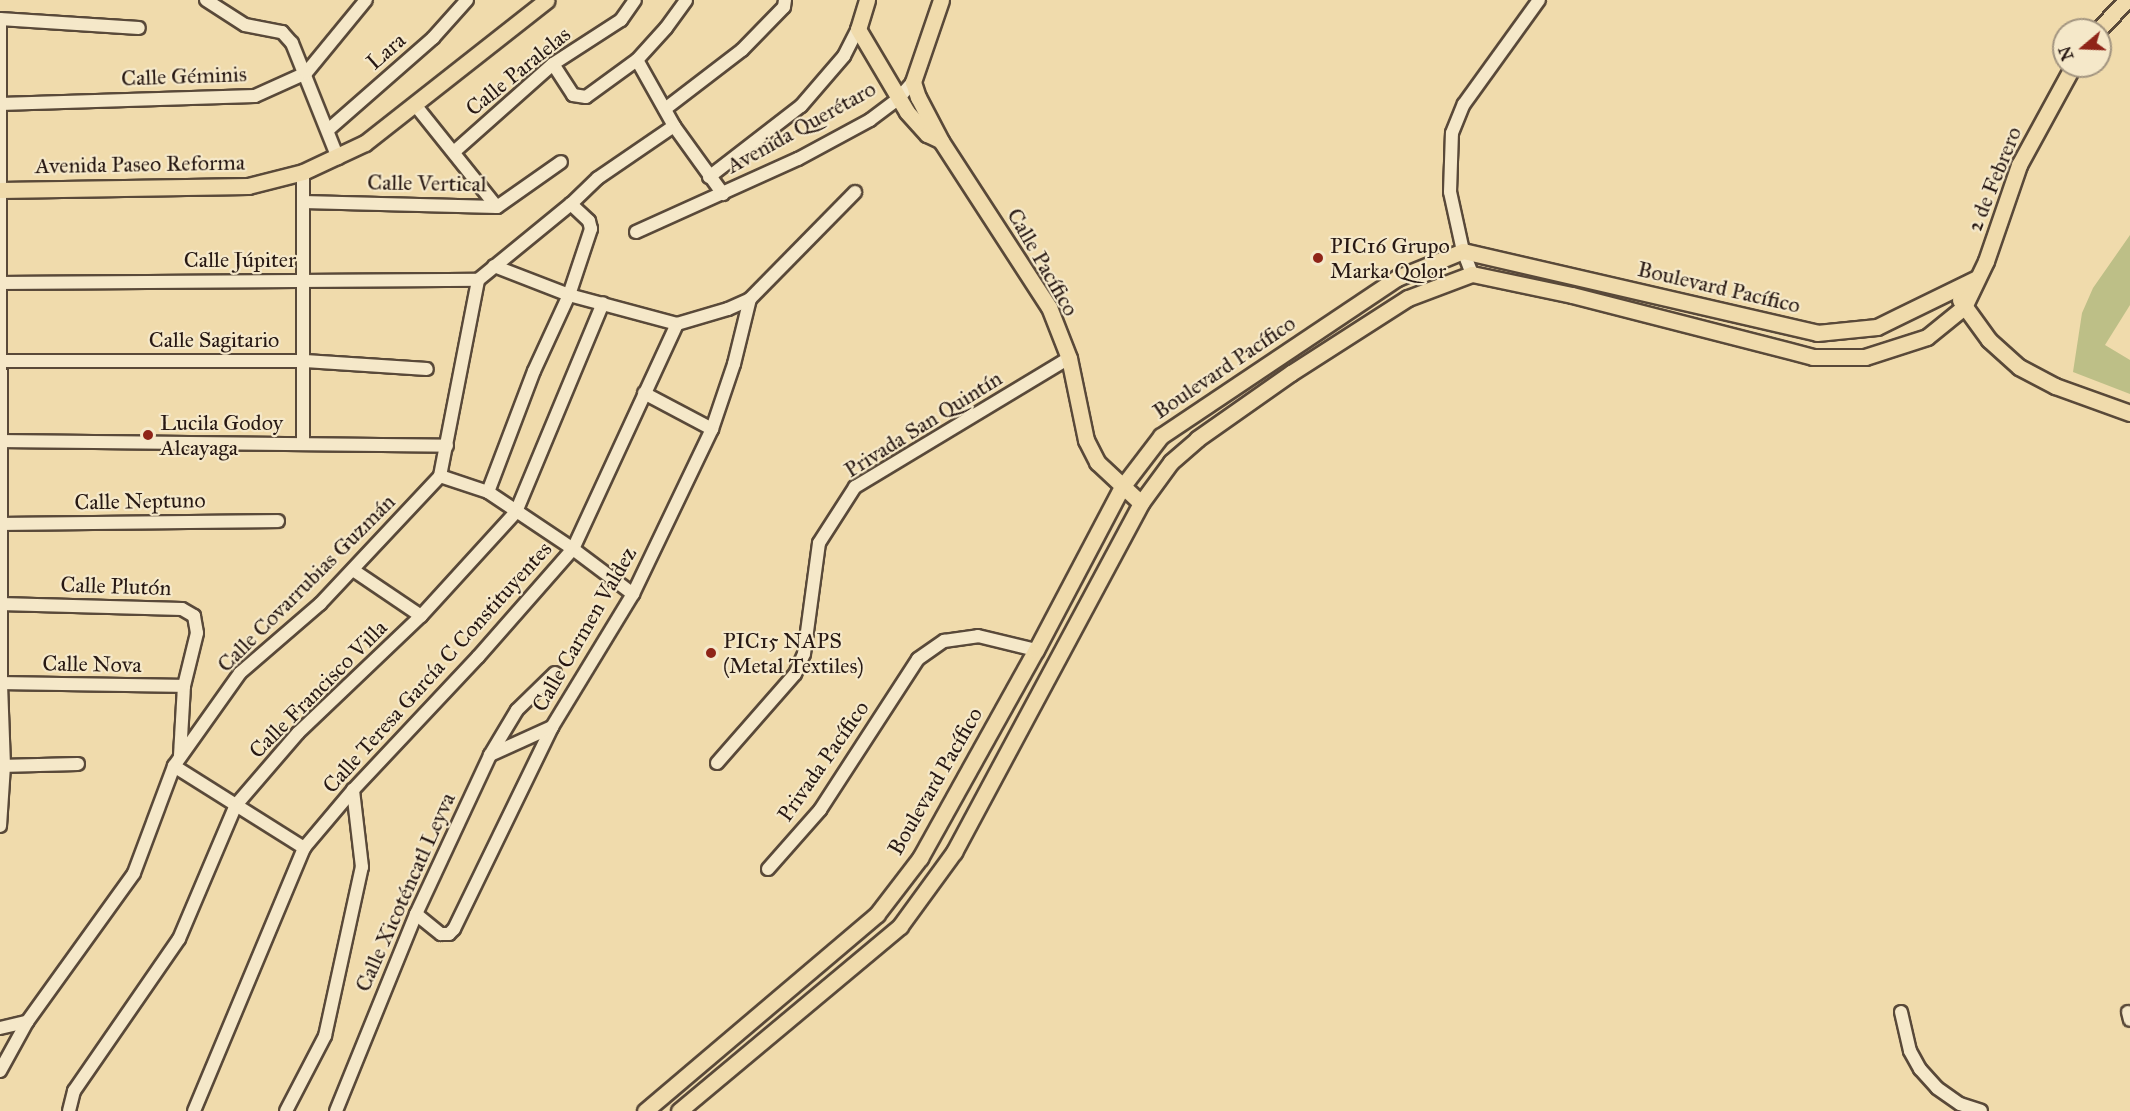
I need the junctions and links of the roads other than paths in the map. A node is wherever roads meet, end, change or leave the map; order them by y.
1 (206, 0) edge
2 (366, 0) edge
3 (467, 0) edge
4 (547, 0) edge
5 (635, 0) edge
6 (686, 0) edge
7 (785, 0) edge
8 (867, 0) edge
9 (941, 0) edge
10 (1539, 0) edge
11 (2127, 0) edge
12 (2110, 18) edge
13 (0, 19) edge
14 (139, 28) dead end
15 (858, 29) junction
16 (637, 60) junction
17 (553, 64) junction
18 (306, 73) junction
19 (2066, 78) edge
20 (913, 82) junction
21 (898, 99) junction
22 (0, 104) edge
23 (416, 106) junction
24 (665, 109) junction
25 (674, 126) junction
26 (328, 130) junction
27 (941, 141) junction
28 (454, 151) junction
29 (338, 158) junction
30 (561, 162) dead end
31 (303, 172) junction
32 (709, 177) junction
33 (1, 190) edge
34 (855, 192) dead end
35 (723, 194) junction
36 (303, 202) junction
37 (571, 204) junction
38 (497, 207) junction
39 (636, 232) dead end
40 (1463, 251) junction
41 (494, 266) junction
42 (1472, 274) junction
43 (1977, 278) junction
44 (304, 280) junction
45 (478, 280) junction
46 (1, 283) edge
47 (1953, 290) junction
48 (569, 295) junction
49 (750, 299) junction
50 (603, 303) junction
51 (1964, 307) junction
52 (677, 324) junction
53 (1069, 358) junction
54 (1, 361) edge
55 (305, 361) junction
56 (427, 369) dead end
57 (644, 393) junction
58 (2130, 413) edge
59 (712, 429) junction
60 (1, 441) edge
61 (303, 443) junction
62 (447, 446) junction
63 (440, 476) junction
64 (1122, 487) junction
65 (488, 492) junction
66 (1141, 503) junction
67 (516, 512) junction
68 (278, 521) dead end
69 (1, 524) edge
70 (573, 549) junction
71 (353, 570) junction
72 (633, 594) junction
73 (1, 604) edge
74 (422, 616) junction
75 (1036, 650) junction
76 (555, 673) dead end
77 (1, 684) edge
78 (184, 686) junction
79 (552, 727) junction
80 (490, 754) junction
81 (177, 761) junction
82 (717, 763) dead end
83 (78, 764) dead end
84 (2, 766) edge
85 (353, 790) junction
86 (236, 805) junction
87 (0, 826) edge
88 (304, 848) junction
89 (768, 869) dead end
90 (416, 914) junction
91 (1901, 1012) dead end
92 (27, 1022) junction
93 (0, 1028) edge
94 (0, 1071) edge
95 (69, 1111) edge
96 (194, 1111) edge
97 (286, 1111) edge
98 (336, 1111) edge
99 (645, 1111) edge
100 (679, 1111) edge
101 (1981, 1111) edge

1 - 18 street
2 - 18 street, Calle Géminis
3 - 26 street, Lara
4 - 23 main road, Avenida Paseo Reforma
5 - 17 street, Calle Paralelas
6 - 16 street
7 - 24 street
8 - 15 main road
9 - 20 main road, Avenida Querétaro
10 - 40 street
11 - 12 main road
13 - 14 street
13 - 22 street
15 - 21 main road, Calle Pacífico
15 - 32 street
16 - 17 street
16 - 24 street
17 - 28 street, Calle Paralelas
18 - 22 street, Calle Géminis
18 - 26 street
19 - 43 main road, 2 de Febrero
20 - 21 street, Avenida Querétaro
20 - 27 main road, Calle Pacífico
21 - 27 main road, Calle Pacífico
21 - 35 street, Avenida Querétaro
22 - 33 street
23 - 28 street, Calle Vertical
23 - 29 main road, Avenida Paseo Reforma
24 - 25 street
25 - 32 street
25 - 37 street
26 - 29 street
27 - 53 main road, Calle Pacífico
28 - 38 street, Calle Vertical
29 - 31 main road, Avenida Paseo Reforma
30 - 38 street
31 - 33 main road, Avenida Paseo Reforma
31 - 36 street
32 - 35 street
33 - 46 street
34 - 49 street
35 - 39 street, Avenida Querétaro
36 - 38 street, Calle Vertical
36 - 44 street
37 - 41 street
37 - 48 street
40 - 42 street
40 - 47 main road, Boulevard Pacífico
40 - 64 main road, Boulevard Pacífico
41 - 45 street
41 - 48 street
42 - 51 main road, Boulevard Pacífico
42 - 66 main road, Boulevard Pacífico
43 - 47 main road
43 - 51 main road, 2 de Febrero
44 - 45 street, Calle Júpiter
44 - 46 street, Calle Júpiter
44 - 55 street
45 - 62 street, Calle Covarrubias Guzmán
46 - 54 street
47 - 51 main road
48 - 50 street
48 - 65 street
49 - 52 street
49 - 59 street, Calle Carmen Valdez
50 - 52 street
50 - 67 street, Calle Francisco Villa
51 - 58 main road
52 - 57 street, Calle Teresa García C Constituyentes
53 - 64 main road, Calle Pacífico
53 - 82 street, Privada San Quintín
54 - 55 street, Calle Sagitario
54 - 60 street
55 - 56 street, Calle Sagitario
55 - 61 street
57 - 59 street
57 - 70 street, Calle Teresa García C Constituyentes
59 - 72 street, Calle Carmen Valdez
60 - 61 street
60 - 69 street
61 - 62 street
62 - 63 street, Calle Covarrubias Guzmán
63 - 65 street
63 - 71 street, Calle Covarrubias Guzmán
64 - 66 main road, Calle Pacífico
64 - 75 main road, Boulevard Pacífico
65 - 67 street
66 - 100 main road, Boulevard Pacífico
67 - 70 street
67 - 74 street, Calle Francisco Villa
68 - 69 street, Calle Neptuno
69 - 73 street
70 - 72 street
70 - 85 street, Calle Teresa García C Constituyentes
71 - 74 street
71 - 81 street, Calle Covarrubias Guzmán
72 - 79 street, Calle Carmen Valdez
73 - 77 street
73 - 78 street, Calle Plutón
74 - 86 street, Calle Francisco Villa
75 - 89 street, Privada Pacífico
75 - 99 main road, Boulevard Pacífico
76 - 80 street, Calle Xicoténcatl Leyva
77 - 78 street, Calle Nova
77 - 84 street
78 - 81 street, Calle Plutón
79 - 80 street
79 - 90 street, Calle Carmen Valdez
80 - 90 street, Calle Xicoténcatl Leyva
81 - 86 street
81 - 92 street
83 - 84 street
84 - 87 street
85 - 88 street, Calle Teresa García C Constituyentes
85 - 97 street
86 - 88 street
86 - 95 street, Calle Francisco Villa
88 - 96 street, Calle Teresa García C Constituyentes
90 - 98 street, Calle Xicoténcatl Leyva
91 - 101 street
92 - 93 street
92 - 94 street

